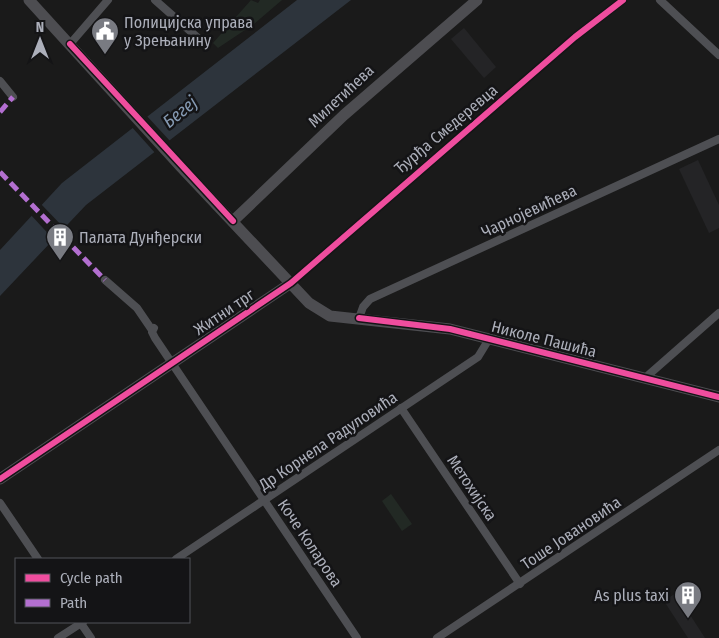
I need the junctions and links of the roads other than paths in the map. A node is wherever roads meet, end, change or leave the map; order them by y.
1 (29, 0) edge
2 (108, 0) edge
3 (155, 0) edge
4 (477, 0) edge
5 (623, 0) edge
6 (660, 0) edge
7 (70, 44) junction
8 (206, 45) dead end
9 (719, 55) edge
10 (0, 81) edge
11 (13, 97) dead end
12 (719, 139) edge
13 (233, 222) junction
14 (105, 280) dead end
15 (291, 283) junction
16 (719, 312) edge
17 (359, 318) junction
18 (489, 339) junction
19 (173, 363) junction
20 (645, 378) junction
21 (719, 397) edge
22 (401, 408) junction
23 (719, 450) edge
24 (0, 479) edge
25 (264, 500) junction
26 (0, 504) edge
27 (37, 558) edge
28 (177, 558) edge
29 (520, 584) junction
30 (80, 623) edge
31 (82, 623) edge
32 (58, 638) edge
33 (91, 638) edge
34 (357, 638) edge
35 (437, 638) edge

1 - 7 main road, Николе Пашића
2 - 7 street
3 - 8 street
4 - 13 main road, Милетићева
5 - 15 street, Ђурђа Смедеревца
6 - 9 street
7 - 13 main road, Николе Пашића
10 - 11 street
12 - 17 street, Чарнојевићева
13 - 15 main road, Николе Пашића
14 - 19 street
15 - 17 main road, Николе Пашића
15 - 19 main road, Житни трг
16 - 20 street
17 - 18 main road, Николе Пашића
18 - 20 main road, Николе Пашића
18 - 22 street, Др Корнела Радуловића
19 - 24 main road, Житни трг
19 - 25 street, Коче Коларова
20 - 21 main road, Николе Пашића
22 - 25 street, Др Корнела Радуловића
22 - 29 street, Метохијска
23 - 29 street, Тоше Јовановића
25 - 28 street, Др Корнела Радуловића
25 - 34 street, Коче Коларова
26 - 27 street
29 - 35 street, Тоше Јовановића
30 - 32 street
31 - 33 street

